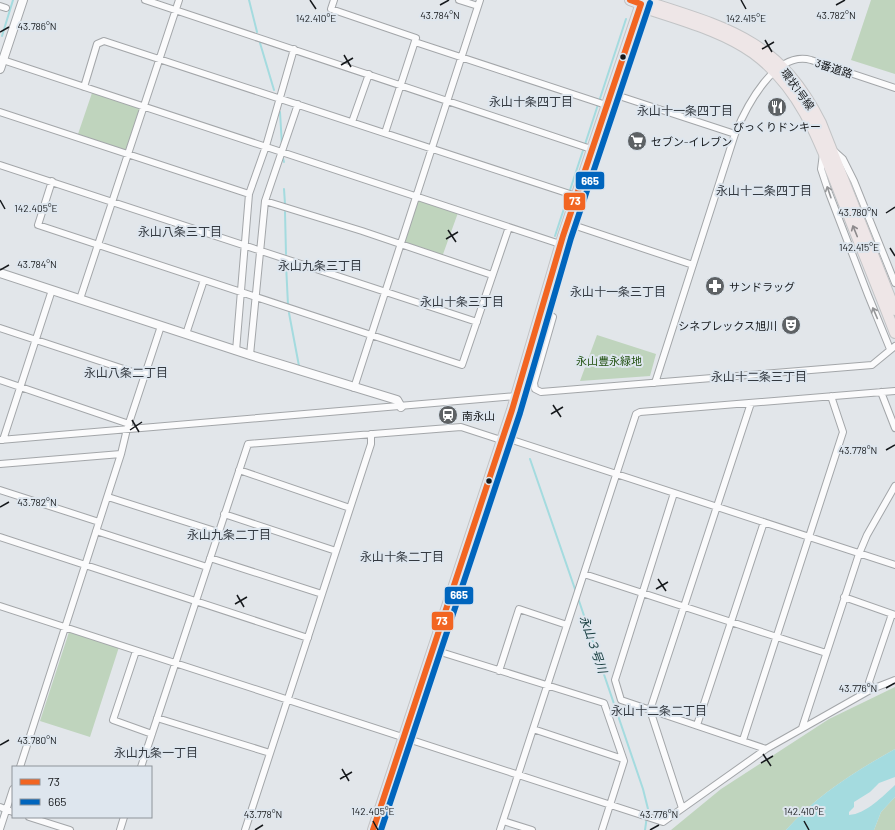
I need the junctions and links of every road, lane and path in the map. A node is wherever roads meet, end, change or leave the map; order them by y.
1 (23, 0) edge
2 (145, 0) edge
3 (179, 0) edge
4 (334, 0) edge
5 (458, 0) edge
6 (630, 0) edge
7 (642, 2) edge
8 (479, 3) edge
9 (176, 10) junction
10 (415, 42) junction
11 (294, 49) junction
12 (462, 58) junction
13 (160, 59) junction
14 (1, 60) edge
15 (0, 70) edge
16 (778, 70) junction
17 (369, 74) junction
18 (401, 84) junction
19 (84, 87) junction
20 (895, 88) edge
21 (610, 93) junction
22 (279, 98) junction
23 (448, 101) junction
24 (298, 104) junction
25 (601, 104) junction
26 (145, 107) junction
27 (0, 112) edge
28 (352, 122) junction
29 (385, 133) junction
30 (735, 134) junction
31 (266, 146) junction
32 (587, 147) junction
33 (432, 148) junction
34 (826, 148) junction
35 (282, 152) junction
36 (129, 154) junction
37 (0, 165) edge
38 (52, 181) junction
39 (843, 190) junction
40 (249, 194) junction
41 (571, 194) junction
42 (416, 196) junction
43 (265, 201) junction
44 (113, 202) junction
45 (567, 223) junction
46 (509, 227) junction
47 (400, 243) junction
48 (560, 244) junction
49 (99, 245) junction
50 (245, 245) junction
51 (261, 251) junction
52 (693, 265) junction
53 (0, 273) edge
54 (492, 275) junction
55 (204, 280) junction
56 (895, 283) edge
57 (52, 290) junction
58 (385, 291) junction
59 (241, 292) junction
60 (256, 297) junction
61 (80, 299) junction
62 (895, 310) edge
63 (540, 311) junction
64 (477, 322) junction
65 (161, 326) junction
66 (0, 328) edge
67 (895, 333) edge
68 (186, 334) junction
69 (372, 336) junction
70 (35, 339) junction
71 (893, 348) edge
72 (236, 350) junction
73 (250, 355) junction
74 (145, 376) junction
75 (0, 380) edge
76 (655, 383) junction
77 (20, 386) junction
78 (354, 388) junction
79 (895, 391) edge
80 (881, 392) junction
81 (517, 396) junction
82 (831, 396) junction
83 (751, 402) junction
84 (401, 406) junction
85 (128, 427) junction
86 (895, 428) edge
87 (371, 434) junction
88 (2, 437) edge
89 (502, 439) junction
90 (121, 454) junction
91 (0, 464) edge
92 (239, 470) junction
93 (616, 474) junction
94 (895, 486) edge
95 (0, 490) edge
96 (674, 493) junction
97 (108, 497) junction
98 (718, 507) junction
99 (350, 508) junction
100 (224, 514) junction
101 (99, 522) junction
102 (764, 522) junction
103 (96, 531) junction
104 (218, 532) junction
105 (0, 537) edge
106 (809, 537) junction
107 (336, 551) junction
108 (859, 554) junction
109 (210, 558) junction
110 (85, 565) junction
111 (895, 565) edge
112 (207, 567) junction
113 (584, 574) junction
114 (644, 593) junction
115 (322, 594) junction
116 (844, 598) junction
117 (196, 601) junction
118 (0, 606) edge
119 (685, 607) junction
120 (893, 614) edge
121 (732, 622) junction
122 (567, 625) junction
123 (66, 628) junction
124 (776, 636) junction
125 (308, 638) junction
126 (431, 649) junction
127 (136, 651) junction
128 (826, 653) junction
129 (175, 663) junction
130 (499, 671) junction
131 (895, 680) edge
132 (547, 685) junction
133 (872, 689) junction
134 (288, 700) junction
135 (650, 710) junction
136 (157, 718) junction
137 (697, 725) junction
138 (802, 728) junction
139 (533, 729) junction
140 (152, 734) junction
141 (403, 738) junction
142 (743, 740) junction
143 (766, 749) junction
144 (270, 753) junction
145 (623, 759) junction
146 (20, 766) edge
147 (141, 766) edge
148 (518, 775) junction
149 (12, 792) edge
150 (610, 805) junction
151 (3, 808) edge
152 (682, 808) junction
153 (32, 818) edge
154 (124, 818) edge
155 (503, 821) junction
156 (0, 829) edge
157 (70, 830) edge
158 (120, 830) edge
159 (245, 830) edge
160 (373, 830) edge
161 (500, 830) edge
162 (532, 830) edge
163 (602, 830) edge

1 - 14 street
2 - 9 street
3 - 9 street
4 - 10 street
5 - 8 street
6 - 7 main road, 環状1号線
7 - 16 main road, 環状1号線
7 - 21 main road
8 - 12 street
9 - 11 street
9 - 13 street
10 - 12 street
10 - 18 street
11 - 17 street
11 - 22 street
12 - 23 street
12 - 25 street
13 - 19 street
13 - 22 street
13 - 26 street
14 - 15 street
14 - 19 street
16 - 20 street, 3番道路
16 - 30 street
16 - 34 main road, 環状1号線
17 - 18 street
17 - 28 street
18 - 23 street
18 - 29 street
19 - 26 street
21 - 25 main road
21 - 30 street
22 - 24 street
22 - 31 street
23 - 32 street
23 - 33 street
24 - 28 street
24 - 35 street
25 - 32 main road
26 - 31 street
26 - 36 street
27 - 36 street
28 - 29 street
29 - 33 street
30 - 52 street
31 - 35 street
31 - 40 street
32 - 41 main road
33 - 41 street
33 - 42 street
34 - 39 main road, 環状1号線
34 - 56 street
71 -> 34 street
35 - 42 street
35 - 43 street
36 - 40 street
36 - 44 street
37 - 38 street
38 - 44 street
38 - 49 street
39 - 62 main road
67 -> 39 main road
40 - 50 street
41 - 45 main road
42 - 46 street
42 - 47 street
43 - 47 street
43 - 51 street
44 - 49 street
44 - 50 street
45 - 48 main road
45 - 52 street
46 - 48 street
46 - 54 street
47 - 54 street
47 - 58 street
48 - 63 main road
49 - 55 street
49 - 61 street
50 - 51 street
50 - 59 street
51 - 58 street
51 - 60 street
52 - 76 street
53 - 57 street
54 - 64 street
55 - 59 street
55 - 68 street
57 - 61 street
57 - 70 street
58 - 64 street
58 - 69 street
59 - 60 street
59 - 72 street
60 - 69 street
60 - 73 street
61 - 65 street
63 - 76 street
63 - 81 main road
64 - 69 street
65 - 68 street
65 - 74 street
66 - 70 street
68 - 72 street
69 - 78 street
70 - 74 street
70 - 77 street
71 - 76 street
72 - 73 street
73 - 78 street
74 - 85 street
75 - 77 street
77 - 85 street
77 - 88 street
78 - 84 street
79 - 80 street
80 - 82 street
80 - 86 street
81 - 84 street
81 - 89 main road
82 - 83 street
82 - 106 street
83 - 93 street
83 - 98 street
84 - 85 street
85 - 88 street
85 - 90 street
87 - 89 street
87 - 92 street
87 - 99 street
89 - 93 street
89 - 126 main road
90 - 91 street
90 - 97 street
92 - 99 street
92 - 100 street
93 - 96 street
93 - 113 street
94 - 108 street
95 - 101 street
96 - 98 street
96 - 114 street
97 - 101 street
97 - 104 street
98 - 102 street
98 - 119 street
99 - 107 street
100 - 104 street
100 - 107 street
101 - 103 street
102 - 106 street
102 - 121 street
103 - 110 street
103 - 112 street
104 - 109 street
105 - 110 street
106 - 108 street
106 - 124 street
107 - 115 street
108 - 111 street
108 - 116 street
109 - 112 street
109 - 115 street
110 - 117 street
110 - 123 street
112 - 117 street
113 - 114 street
113 - 122 street
114 - 119 street
114 - 135 street
115 - 125 street
116 - 120 street
116 - 128 street
117 - 125 street
117 - 129 street
118 - 123 street
119 - 121 street
119 - 135 street
120 - 133 street
121 - 124 street
121 - 137 street
122 - 130 street
122 - 132 street
123 - 127 street
123 - 146 street
124 - 128 street
124 - 142 street
125 - 134 street
126 - 130 street
126 - 141 main road
127 - 129 street
127 - 140 street
128 - 138 street
129 - 134 street
129 - 136 street
130 - 132 street
131 - 133 street
132 - 139 street
132 - 145 street
133 - 138 street
134 - 141 street
134 - 144 street
135 - 137 street
135 - 152 street
136 - 140 street
136 - 144 street
137 - 142 street
138 - 143 street
139 - 145 street
139 - 148 street
140 - 147 street
141 - 148 street
141 - 160 main road
142 - 143 street
143 - 152 street
144 - 159 street
145 - 150 street
148 - 150 street
148 - 155 street
149 - 151 street
150 - 152 street
150 - 163 street
151 - 156 street
153 - 157 street
154 - 158 street
155 - 161 street
155 - 162 street

